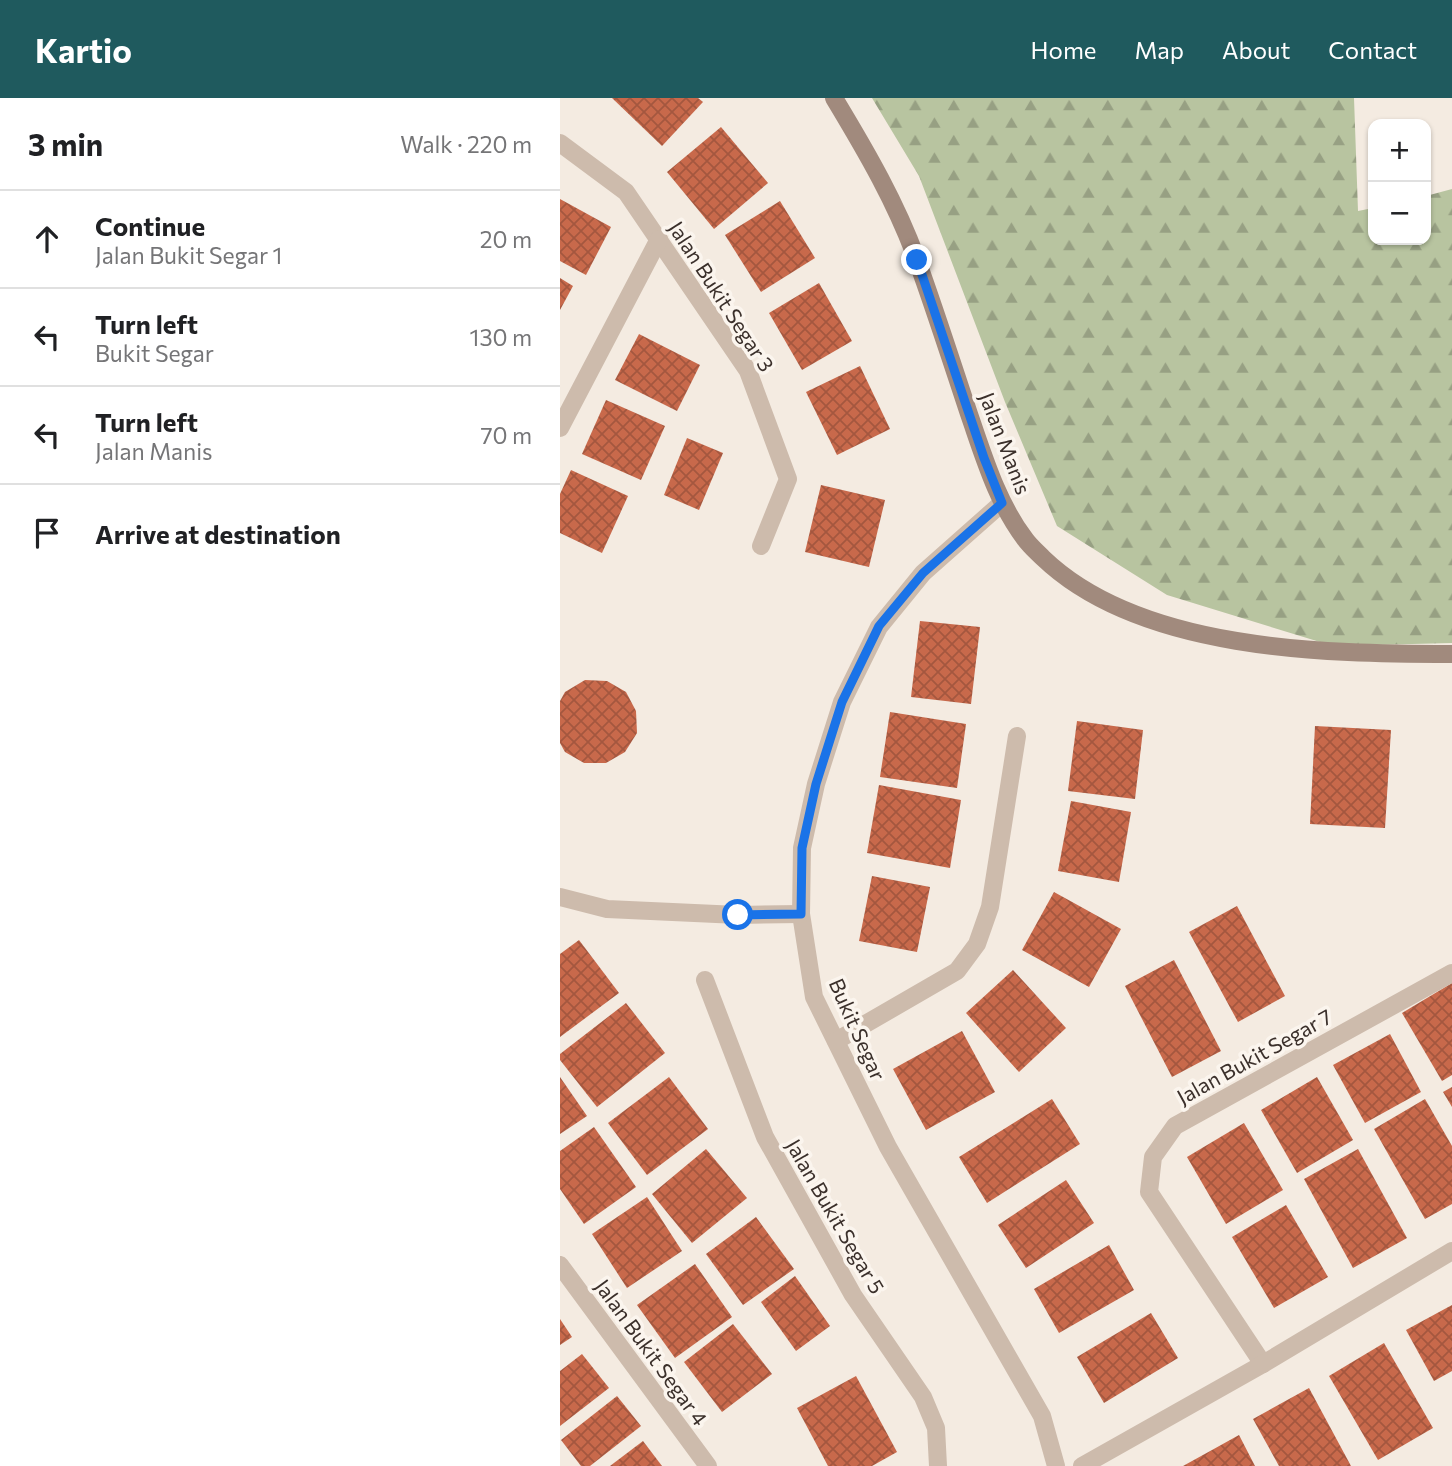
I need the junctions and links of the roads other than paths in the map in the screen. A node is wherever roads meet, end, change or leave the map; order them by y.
1 (834, 98) edge
2 (560, 143) edge
3 (659, 239) junction
4 (560, 428) edge
5 (1002, 503) junction
6 (761, 546) dead end
7 (1452, 654) edge
8 (1017, 736) dead end
9 (560, 897) edge
10 (801, 914) junction
11 (1452, 973) edge
12 (705, 979) dead end
13 (836, 1041) junction
14 (1452, 1251) edge
15 (560, 1265) edge
16 (1263, 1364) junction
17 (708, 1466) edge
18 (938, 1466) edge
19 (1056, 1466) edge
20 (1082, 1466) edge

1 - 5 street, Jalan Manis
2 - 3 street, Jalan Bukit Segar 3
3 - 4 street
3 - 6 street, Jalan Bukit Segar 3
5 - 7 street, Jalan Manis
5 - 10 street, Bukit Segar
8 - 13 street
9 - 10 street
10 - 13 street, Bukit Segar
11 - 16 street, Jalan Bukit Segar 7
12 - 18 street, Jalan Bukit Segar 5
13 - 19 street, Bukit Segar
14 - 16 street
15 - 17 street, Jalan Bukit Segar 4
16 - 20 street

